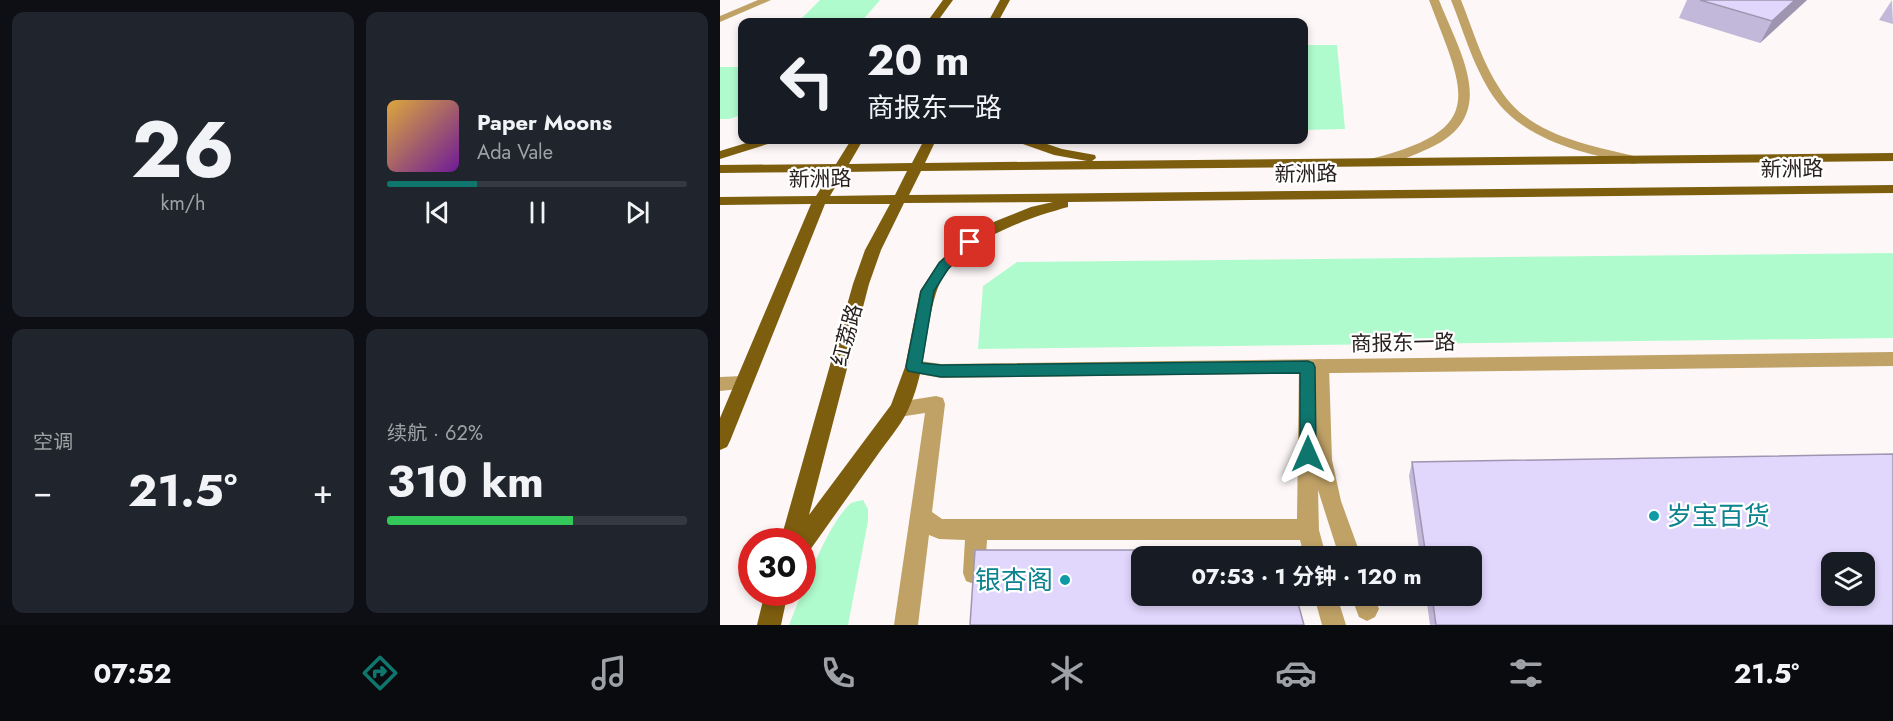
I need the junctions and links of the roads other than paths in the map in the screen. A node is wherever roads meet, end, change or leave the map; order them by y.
1 (766, 0) edge
2 (948, 0) edge
3 (1005, 0) edge
4 (1434, 0) edge
5 (1456, 0) edge
6 (935, 18) edge
7 (995, 18) edge
8 (720, 19) edge
9 (754, 144) edge
10 (854, 144) edge
11 (928, 144) edge
12 (1036, 144) edge
13 (720, 155) edge
14 (1893, 157) edge
15 (1633, 160) junction
16 (1376, 162) junction
17 (1138, 164) junction
18 (839, 167) junction
19 (915, 167) junction
20 (720, 169) edge
21 (1893, 189) edge
22 (1110, 197) junction
23 (897, 199) junction
24 (821, 200) junction
25 (720, 201) edge
26 (1893, 359) edge
27 (914, 367) junction
28 (1314, 367) junction
29 (742, 383) junction
30 (720, 384) edge
31 (899, 409) junction
32 (720, 441) edge
33 (920, 517) junction
34 (795, 528) edge
35 (812, 528) edge
36 (977, 529) junction
37 (1308, 530) junction
38 (1312, 546) edge
39 (1347, 546) edge
40 (973, 589) edge
41 (774, 606) edge
42 (1329, 606) edge
43 (769, 625) edge
44 (906, 625) edge
45 (1334, 625) edge

1 - 8 street
2 - 6 main road
3 - 7 main road
4 - 16 street
5 - 15 street
9 - 13 main road
10 - 18 main road
11 - 19 main road, 红荔路
12 - 17 main road
14 - 15 main road, 新洲路
15 - 16 main road, 新洲路
16 - 17 main road, 新洲路
17 - 19 main road, 新洲路
18 - 19 main road, 新洲路
18 - 20 main road, 新洲路
18 - 24 main road
19 - 23 main road, 红荔路
21 - 22 main road, 新洲路
22 - 23 main road, 新洲路
22 - 27 main road
23 - 24 main road, 新洲路
23 - 34 main road, 红荔路
24 - 25 main road, 新洲路
24 - 29 main road
26 - 28 street, 商报东一路
27 - 28 street, 商报东一路
27 - 31 main road
28 - 37 street
28 - 39 street
29 - 30 street
29 - 32 main road
31 - 33 street
31 - 35 main road
33 - 36 street
33 - 44 street
36 - 37 street
36 - 40 street
37 - 38 street
41 - 43 main road
42 - 45 street

